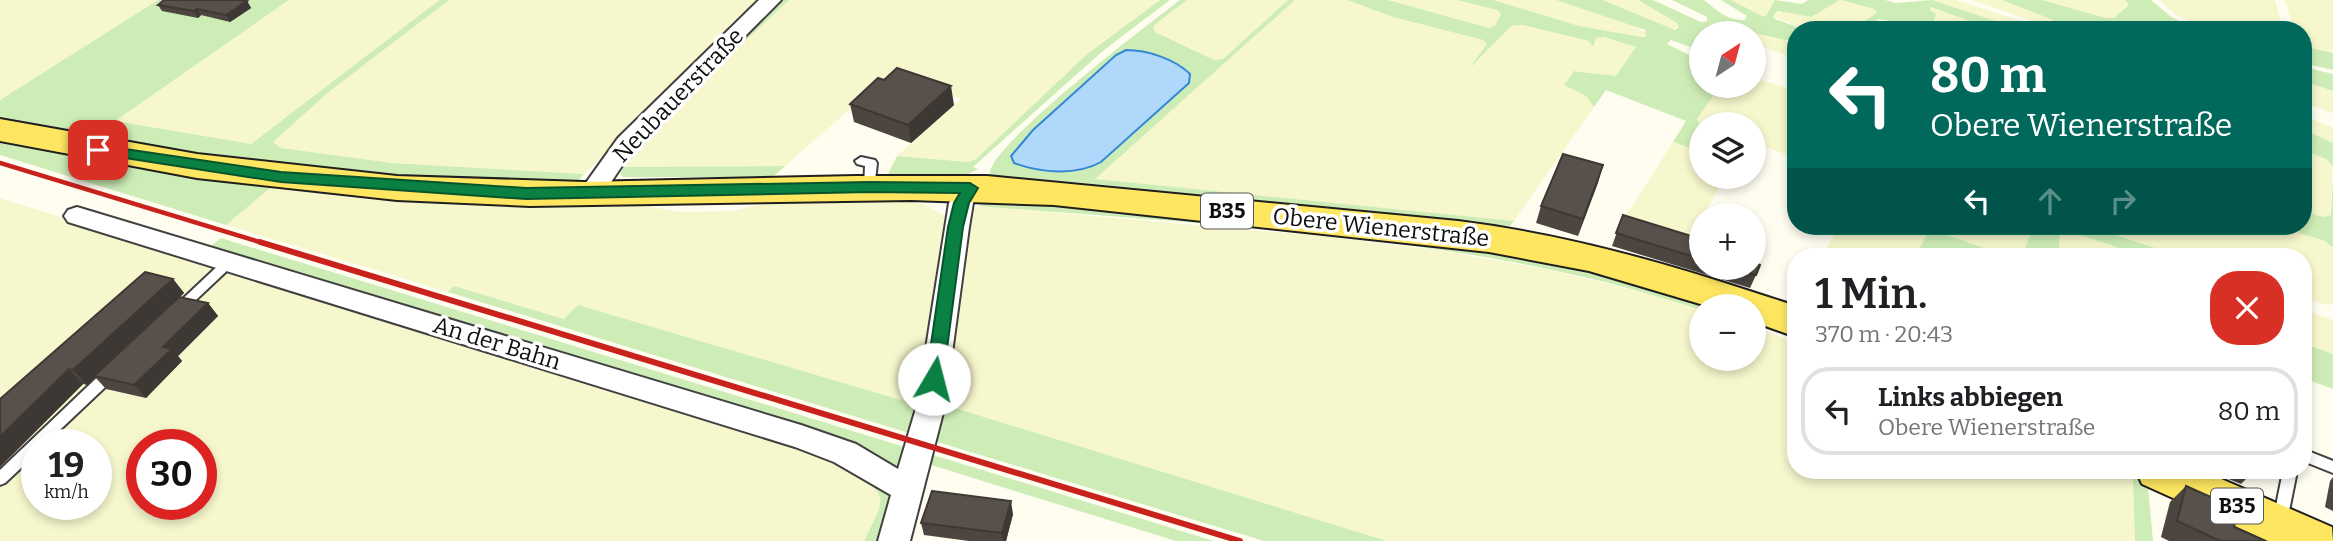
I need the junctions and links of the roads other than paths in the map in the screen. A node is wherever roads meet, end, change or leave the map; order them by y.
1 (771, 0) edge
2 (0, 130) edge
3 (970, 188) junction
4 (590, 194) junction
5 (77, 216) dead end
6 (228, 263) junction
7 (1714, 294) edge
8 (1766, 311) edge
9 (170, 318) edge
10 (1787, 318) edge
11 (120, 365) edge
12 (2312, 459) edge
13 (2333, 467) edge
14 (0, 479) edge
15 (2176, 479) edge
16 (2291, 479) edge
17 (908, 490) junction
18 (2298, 533) edge
19 (894, 541) edge

1 - 4 street, Neubauerstraße
2 - 4 main road, Obere Wienerstraße / B35
3 - 4 main road, Obere Wienerstraße / B35
3 - 7 main road, Obere Wienerstraße / B35
3 - 17 street
5 - 6 street, An der Bahn
6 - 9 lane
6 - 17 street, An der Bahn
8 - 10 main road, Obere Wienerstraße / B35
11 - 14 lane
12 - 13 lane
15 - 18 main road, B35
16 - 18 lane
17 - 19 street

